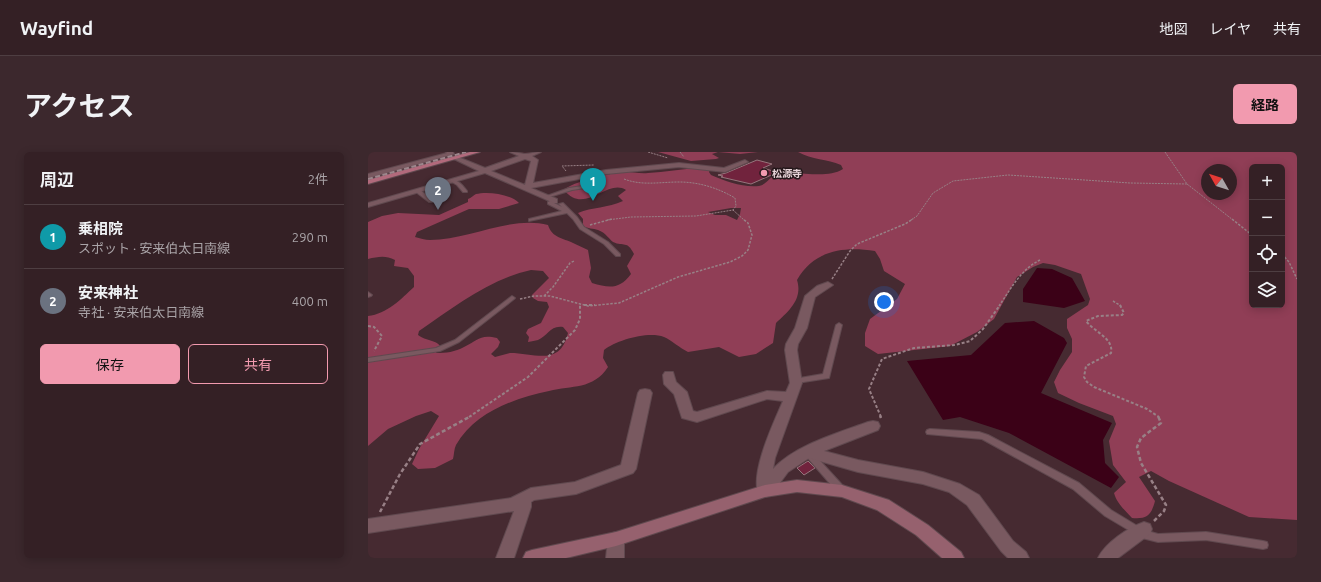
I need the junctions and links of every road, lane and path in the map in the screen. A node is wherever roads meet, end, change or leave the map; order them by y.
1 (448, 152) edge
2 (477, 152) edge
3 (513, 152) edge
4 (538, 152) edge
5 (648, 152) edge
6 (1165, 152) edge
7 (525, 156) junction
8 (456, 158) junction
9 (670, 158) dead end
10 (745, 162) dead end
11 (486, 171) junction
12 (368, 176) edge
13 (623, 178) dead end
14 (454, 181) junction
15 (368, 182) edge
16 (1187, 184) junction
17 (596, 185) dead end
18 (527, 187) junction
19 (418, 191) junction
20 (466, 191) dead end
21 (546, 197) junction
22 (431, 201) dead end
23 (558, 202) junction
24 (368, 205) edge
25 (733, 210) junction
26 (567, 211) junction
27 (531, 220) dead end
28 (582, 228) junction
29 (1249, 232) edge
30 (618, 255) dead end
31 (1285, 257) edge
32 (1040, 260) dead end
33 (574, 262) dead end
34 (1297, 279) edge
35 (828, 285) joint
36 (544, 296) junction
37 (515, 299) joint
38 (1113, 301) dead end
39 (580, 305) junction
40 (839, 325) dead end
41 (368, 326) edge
42 (369, 360) edge
43 (669, 375) dead end
44 (797, 381) junction
45 (644, 393) dead end
46 (791, 397) junction
47 (873, 426) joint
48 (930, 432) dead end
49 (808, 452) junction
50 (765, 491) junction
51 (842, 491) junction
52 (523, 500) junction
53 (370, 525) edge
54 (1141, 531) junction
55 (616, 539) junction
56 (1263, 545) dead end
57 (505, 558) edge
58 (532, 558) edge
59 (614, 558) edge
60 (956, 558) edge
61 (1020, 558) edge
62 (1107, 558) edge

1 - 12 street
2 - 8 main road
3 - 7 street
4 - 7 street
5 - 9 path
6 - 16 path
7 - 11 street
7 - 18 street
8 - 11 street
8 - 15 main road
10 - 18 street
11 - 14 street
11 - 18 street
13 - 25 path
14 - 19 street
14 - 20 lane
16 - 29 path
16 - 35 path
17 - 21 lane
18 - 21 street
19 - 22 lane
19 - 24 street
21 - 23 street
23 - 26 lane
23 - 26 lane
25 - 28 path
25 - 39 path
26 - 27 lane
26 - 28 lane
28 - 30 lane
31 - 34 path
32 - 47 path
33 - 36 path
35 - 44 street
36 - 37 path
36 - 39 path
37 - 42 lane
38 - 54 path
39 - 53 path
40 - 44 lane
41 - 42 path
43 - 46 street
44 - 46 street
45 - 52 street
46 - 50 street
47 - 49 street
48 - 54 lane
49 - 50 street
49 - 51 lane
49 - 61 street
50 - 51 street
50 - 55 street
51 - 60 street
52 - 53 street
52 - 57 street
54 - 56 lane
54 - 62 street
55 - 58 street
55 - 59 street

